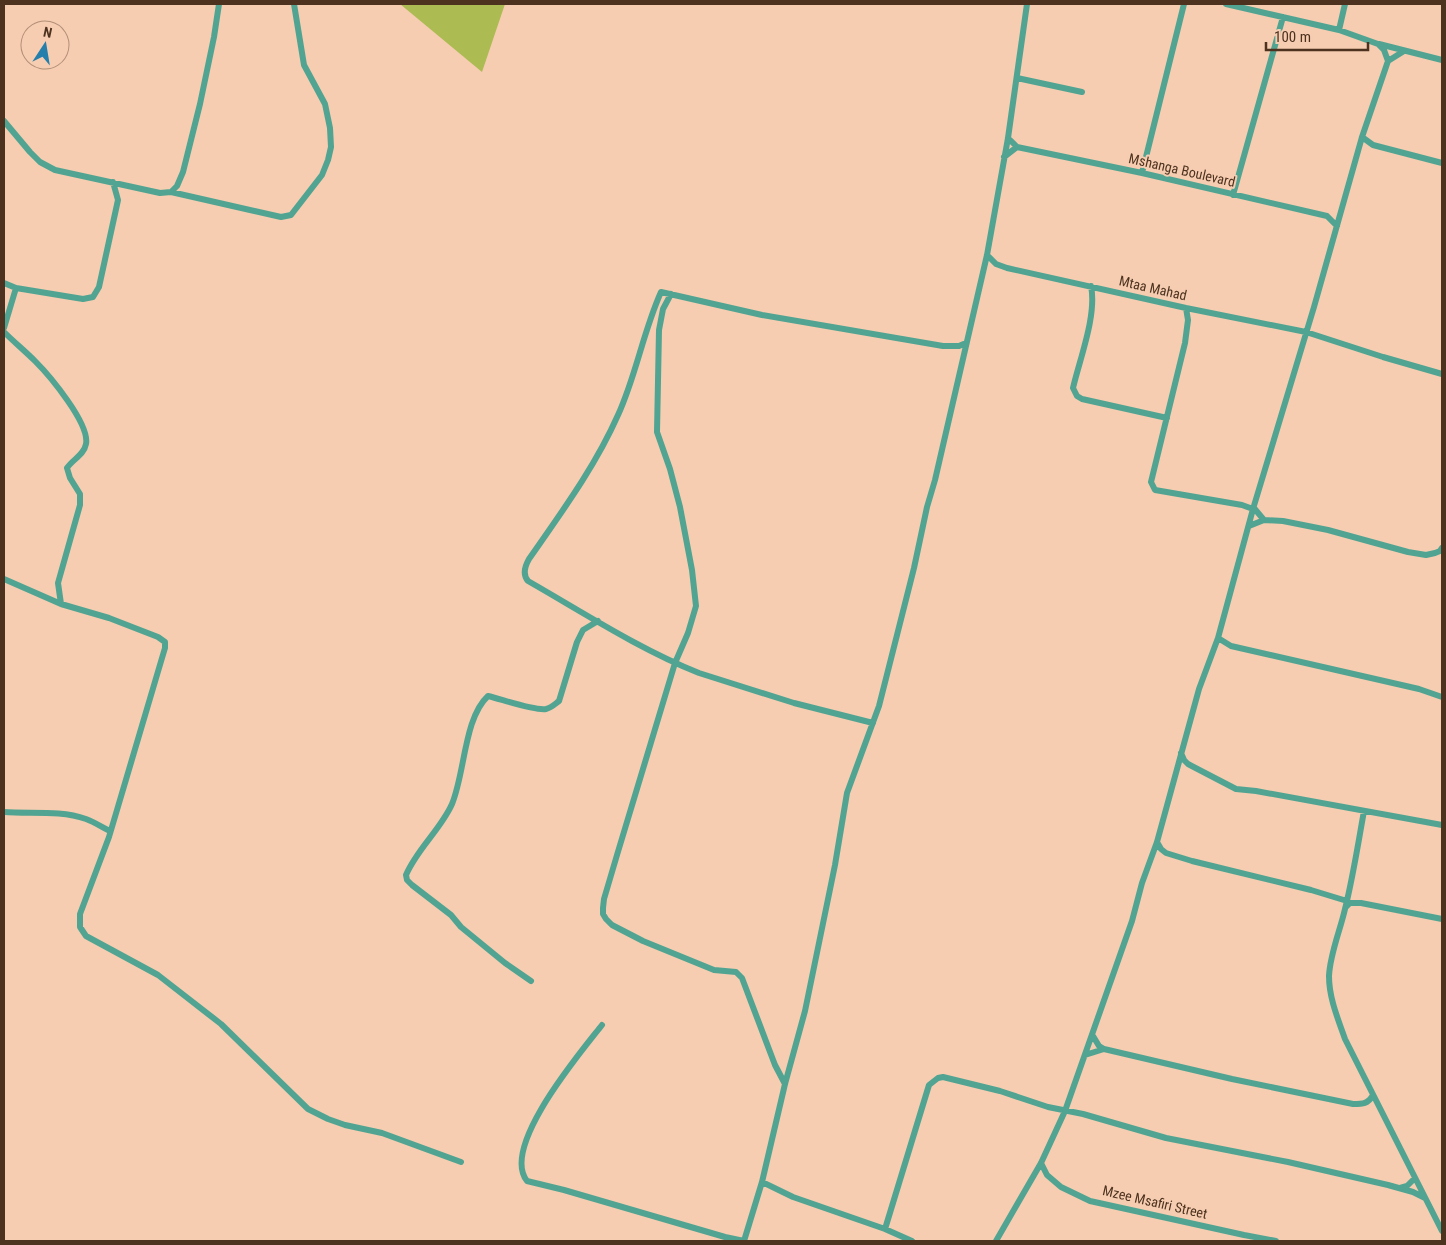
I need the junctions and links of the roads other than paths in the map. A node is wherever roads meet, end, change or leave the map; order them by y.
1 (219, 4) edge
2 (294, 4) edge
3 (1027, 4) edge
4 (1184, 4) edge
5 (1226, 4) edge
6 (1345, 4) edge
7 (1283, 17) junction
8 (1338, 30) junction
9 (1378, 44) junction
10 (1404, 51) junction
11 (1442, 60) edge
12 (1388, 61) junction
13 (1017, 78) junction
14 (1082, 92) dead end
15 (4, 122) edge
16 (1362, 137) junction
17 (1008, 138) junction
18 (1018, 147) junction
19 (1004, 158) junction
20 (1442, 163) edge
21 (1142, 173) junction
22 (113, 182) junction
23 (171, 192) junction
24 (1233, 195) junction
25 (1341, 210) junction
26 (1327, 216) junction
27 (1337, 226) junction
28 (987, 255) junction
29 (996, 264) junction
30 (983, 273) junction
31 (4, 284) edge
32 (1091, 286) junction
33 (16, 288) junction
34 (671, 294) junction
35 (1186, 308) junction
36 (4, 328) edge
37 (4, 332) edge
38 (1306, 332) junction
39 (966, 343) junction
40 (1442, 374) edge
41 (1167, 418) junction
42 (1253, 509) junction
43 (1264, 520) junction
44 (1249, 526) junction
45 (1442, 548) edge
46 (4, 579) edge
47 (61, 604) junction
48 (582, 612) junction
49 (598, 621) junction
50 (584, 630) junction
51 (1218, 638) junction
52 (1227, 644) junction
53 (1213, 650) junction
54 (680, 652) junction
55 (665, 658) junction
56 (675, 662) junction
57 (1442, 697) edge
58 (873, 723) junction
59 (1181, 753) junction
60 (1188, 764) junction
61 (1178, 766) junction
62 (1364, 811) junction
63 (4, 812) edge
64 (1442, 825) edge
65 (110, 831) junction
66 (1157, 842) junction
67 (1346, 905) junction
68 (1442, 919) edge
69 (531, 981) dead end
70 (602, 1025) dead end
71 (1093, 1036) junction
72 (1104, 1049) junction
73 (1085, 1055) junction
74 (785, 1084) junction
75 (1373, 1095) junction
76 (1065, 1111) junction
77 (461, 1162) dead end
78 (1041, 1163) junction
79 (1415, 1178) junction
80 (762, 1182) junction
81 (1400, 1188) junction
82 (775, 1189) junction
83 (759, 1193) junction
84 (1425, 1198) junction
85 (885, 1229) junction
86 (1442, 1231) edge
87 (744, 1241) edge
88 (912, 1241) edge
89 (996, 1241) edge
90 (1276, 1241) edge

1 - 23 street
2 - 23 street
3 - 13 street
4 - 21 street
5 - 7 street
6 - 8 street
7 - 8 street
7 - 24 street
8 - 9 street
9 - 10 street
9 - 12 street
10 - 11 street
10 - 12 street
12 - 16 street
13 - 14 street
13 - 17 street
15 - 22 street
16 - 20 street
16 - 25 street
17 - 18 street
17 - 19 street
18 - 19 street
18 - 21 street, Mshanga Boulevard
19 - 28 street
21 - 24 street, Mshanga Boulevard
22 - 23 street
22 - 33 street
24 - 26 street, Mshanga Boulevard
25 - 26 street
25 - 27 street
26 - 27 street
27 - 38 street
28 - 29 street, Mtaa Mahad
28 - 30 street
29 - 30 street
29 - 32 street, Mtaa Mahad
30 - 39 street
31 - 33 street
32 - 35 street, Mtaa Mahad
32 - 41 street
33 - 36 street
34 - 39 street
34 - 48 street
34 - 54 street
35 - 38 street, Mtaa Mahad
35 - 41 street
37 - 47 street
38 - 40 street, Mtaa Mahad
38 - 42 street
39 - 58 street
41 - 42 street
42 - 43 street
42 - 44 street
43 - 44 street
43 - 45 street
44 - 51 street
46 - 47 street
47 - 65 street
48 - 49 street
48 - 50 street
49 - 50 street
49 - 55 street
50 - 69 street
51 - 52 street
51 - 53 street
52 - 53 street
52 - 57 street
53 - 59 street
54 - 55 street
54 - 56 street
55 - 56 street
56 - 58 street
56 - 74 street
58 - 74 street
59 - 60 street
59 - 61 street
60 - 61 street
60 - 62 street
61 - 66 street
62 - 64 street
62 - 67 street
63 - 65 street
65 - 77 street
66 - 67 street
66 - 71 street
67 - 68 street
67 - 75 street
70 - 87 street
71 - 72 street
71 - 73 street
72 - 73 street
72 - 75 street
73 - 76 street
74 - 80 street
75 - 79 street
76 - 78 street
76 - 81 street
76 - 85 street
78 - 89 street
78 - 90 street, Mzee Msafiri Street
79 - 81 street
79 - 84 street
80 - 82 street
80 - 83 street
81 - 84 street
82 - 83 street
82 - 85 street
83 - 87 street
84 - 86 street
85 - 88 street

